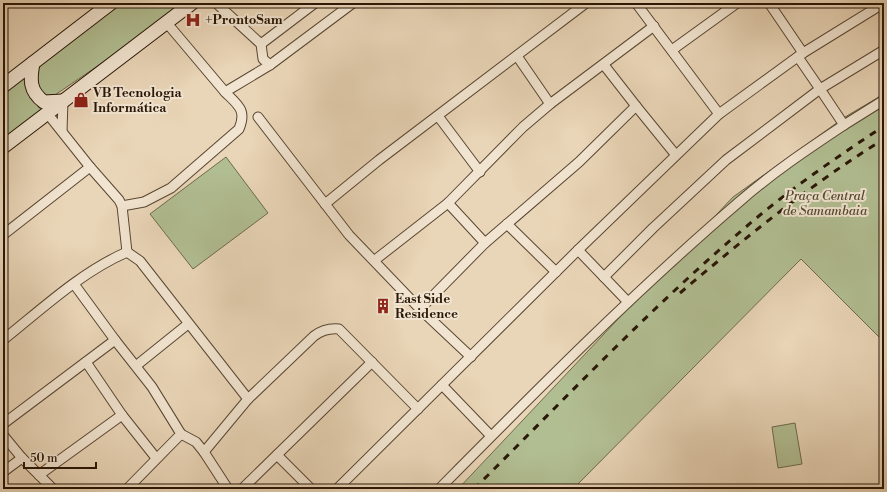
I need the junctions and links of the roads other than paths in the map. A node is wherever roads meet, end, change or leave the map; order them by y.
1 (110, 3) edge
2 (192, 3) edge
3 (216, 3) edge
4 (315, 3) edge
5 (586, 3) edge
6 (636, 3) edge
7 (737, 3) edge
8 (769, 3) edge
9 (884, 4) edge
10 (347, 5) edge
11 (166, 22) junction
12 (654, 26) junction
13 (261, 44) junction
14 (672, 50) junction
15 (884, 50) edge
16 (800, 55) junction
17 (517, 56) junction
18 (33, 63) junction
19 (270, 64) junction
20 (604, 65) junction
21 (3, 86) edge
22 (820, 89) junction
23 (226, 92) junction
24 (884, 100) edge
25 (63, 101) junction
26 (550, 104) junction
27 (636, 106) junction
28 (47, 113) junction
29 (719, 114) junction
30 (438, 116) junction
31 (258, 117) dead end
32 (844, 125) junction
33 (62, 131) junction
34 (3, 147) edge
35 (675, 154) junction
36 (90, 167) junction
37 (480, 172) junction
38 (448, 203) junction
39 (325, 204) junction
40 (122, 206) junction
41 (507, 224) junction
42 (3, 235) edge
43 (485, 243) junction
44 (578, 250) junction
45 (127, 252) junction
46 (375, 260) junction
47 (556, 272) junction
48 (604, 277) junction
49 (74, 284) junction
50 (628, 302) junction
51 (420, 309) junction
52 (188, 324) junction
53 (3, 340) edge
54 (115, 340) junction
55 (471, 357) junction
56 (86, 362) junction
57 (372, 362) junction
58 (137, 365) junction
59 (442, 385) junction
60 (248, 399) junction
61 (418, 409) junction
62 (122, 415) junction
63 (3, 424) edge
64 (181, 434) junction
65 (3, 435) edge
66 (491, 436) junction
67 (204, 452) junction
68 (278, 455) junction
69 (22, 458) junction
70 (156, 458) junction
71 (3, 472) edge
72 (39, 475) junction
73 (53, 489) edge
74 (127, 489) edge
75 (228, 489) edge
76 (242, 489) edge
77 (311, 489) edge
78 (337, 489) edge
79 (439, 489) edge

1 - 18 main road
2 - 11 main road
3 - 13 street
4 - 13 street
5 - 17 street
6 - 12 street
7 - 14 street
8 - 16 street
9 - 16 street
10 - 19 street
11 - 23 street
11 - 25 main road
12 - 14 street
12 - 20 street
13 - 19 street
14 - 29 street
15 - 22 street
16 - 22 street
16 - 29 street
17 - 26 street
17 - 30 street
18 - 21 main road
18 - 25 main road
19 - 23 street
20 - 26 street
20 - 27 street
22 - 32 street
22 - 48 street
23 - 40 street
24 - 32 street
25 - 28 main road
25 - 33 street
26 - 37 street
27 - 35 street
27 - 41 street
28 - 33 street
28 - 34 main road
29 - 35 street
30 - 37 street
30 - 39 street
31 - 39 street
32 - 50 street
33 - 36 street
35 - 44 street
36 - 40 street
36 - 42 street
37 - 38 street
38 - 43 street
38 - 46 street
39 - 46 street
40 - 45 street
41 - 43 street
41 - 47 street
43 - 51 street
44 - 47 street
44 - 48 street
45 - 49 street
45 - 52 street
46 - 51 street
47 - 55 street
48 - 50 street
49 - 53 street
49 - 54 street
50 - 66 street
51 - 55 street
52 - 58 street
52 - 60 street
54 - 56 street
54 - 58 street
55 - 59 street
56 - 62 street
56 - 63 street
57 - 60 street
57 - 61 street
57 - 68 street
58 - 64 street
59 - 61 street
59 - 66 street
60 - 67 street
61 - 78 street
62 - 70 street
62 - 72 street
64 - 67 street
64 - 70 street
65 - 69 street
66 - 79 street
67 - 75 street
68 - 76 street
68 - 77 street
69 - 71 street
69 - 72 street
70 - 74 street
72 - 73 street

